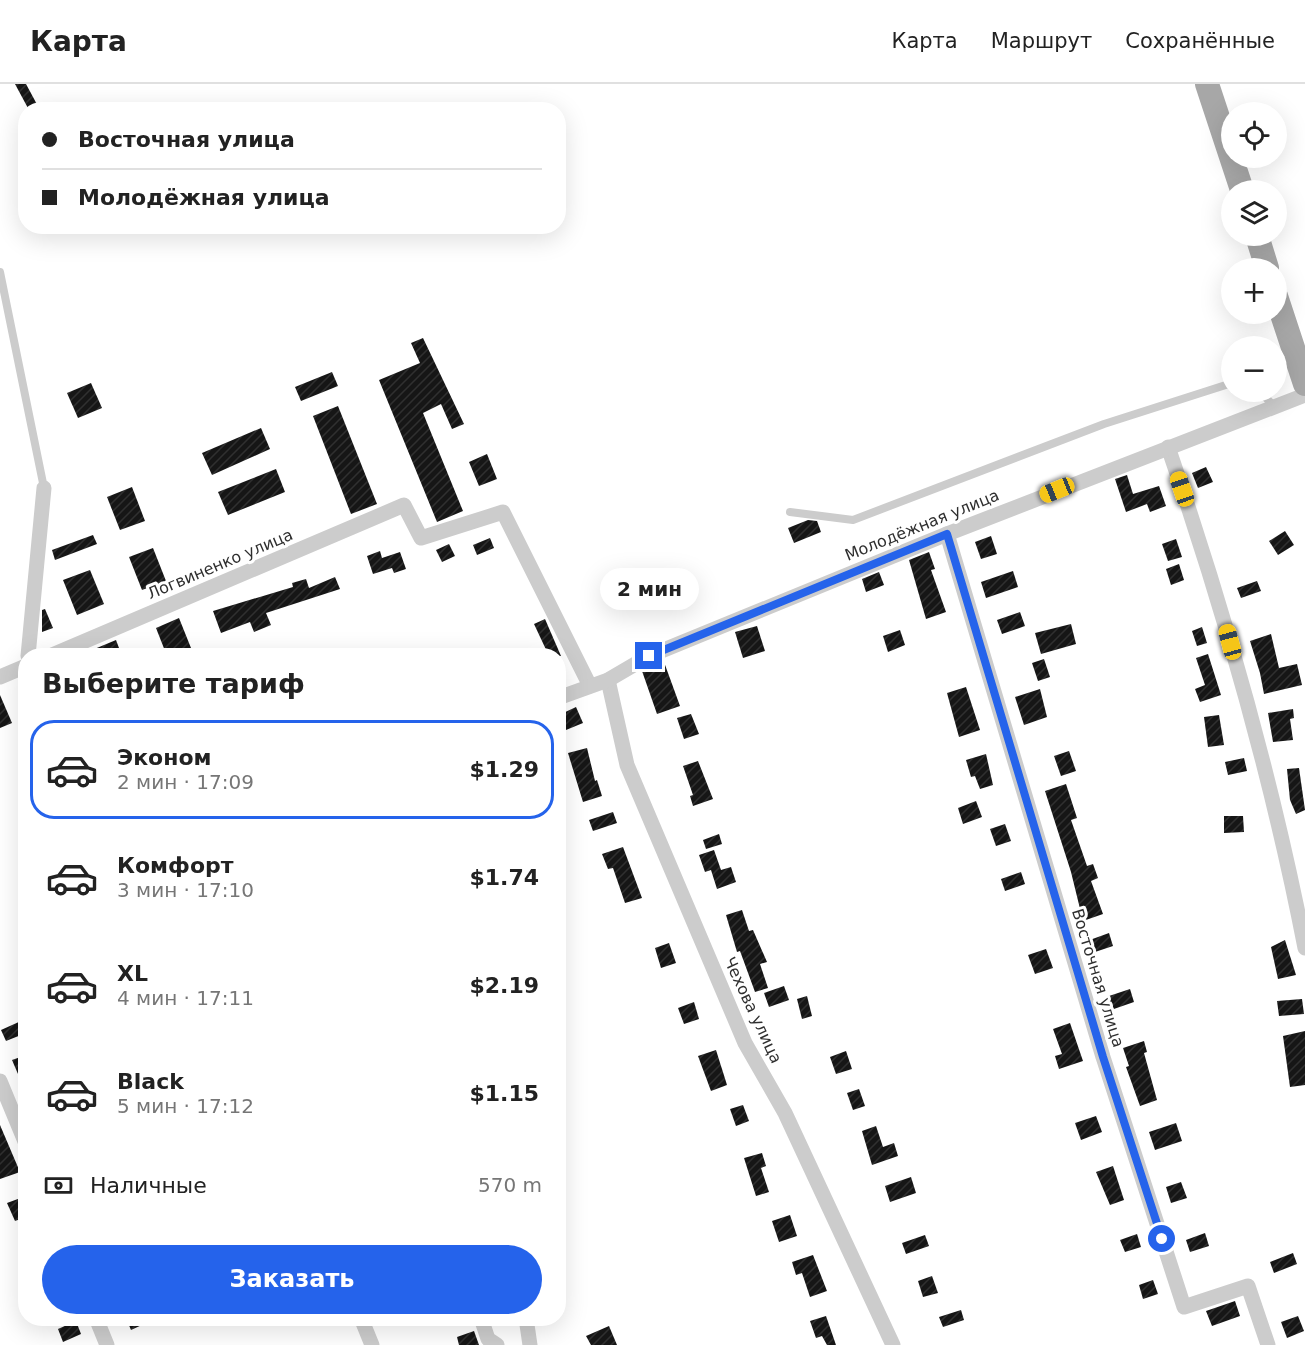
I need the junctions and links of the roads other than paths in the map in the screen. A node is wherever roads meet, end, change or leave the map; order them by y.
1 (1207, 84) edge
2 (1239, 180) edge
3 (0, 272) edge
4 (1285, 324) edge
5 (1305, 384) edge
6 (1221, 387) edge
7 (1305, 395) edge
8 (1270, 402) edge
9 (1274, 406) junction
10 (1167, 447) junction
11 (44, 488) joint
12 (790, 512) dead end
13 (947, 534) junction
14 (29, 648) edge
15 (69, 648) edge
16 (18, 669) edge
17 (0, 677) edge
18 (608, 680) junction
19 (590, 686) junction
20 (566, 695) edge
21 (1305, 948) edge
22 (0, 1081) edge
23 (18, 1125) edge
24 (99, 1326) edge
25 (364, 1326) edge
26 (484, 1326) edge
27 (527, 1326) edge
28 (107, 1345) edge
29 (372, 1345) edge
30 (497, 1345) edge
31 (530, 1345) edge
32 (893, 1345) edge
33 (1268, 1345) edge

1 - 2 main road
3 - 11 lane
4 - 5 main road
6 - 12 lane
7 - 9 street, Молодёжная улица
8 - 9 lane
9 - 10 street, Молодёжная улица
10 - 13 street, Молодёжная улица
10 - 21 street
11 - 14 street
13 - 18 street, Молодёжная улица
13 - 33 street, Восточная улица
15 - 19 street, Логвиненко улица
16 - 17 street
18 - 19 street, Молодёжная улица
18 - 32 street, Чехова улица
19 - 20 street, Молодёжная улица
22 - 23 street
24 - 28 street
25 - 29 street
26 - 30 street
27 - 31 street

